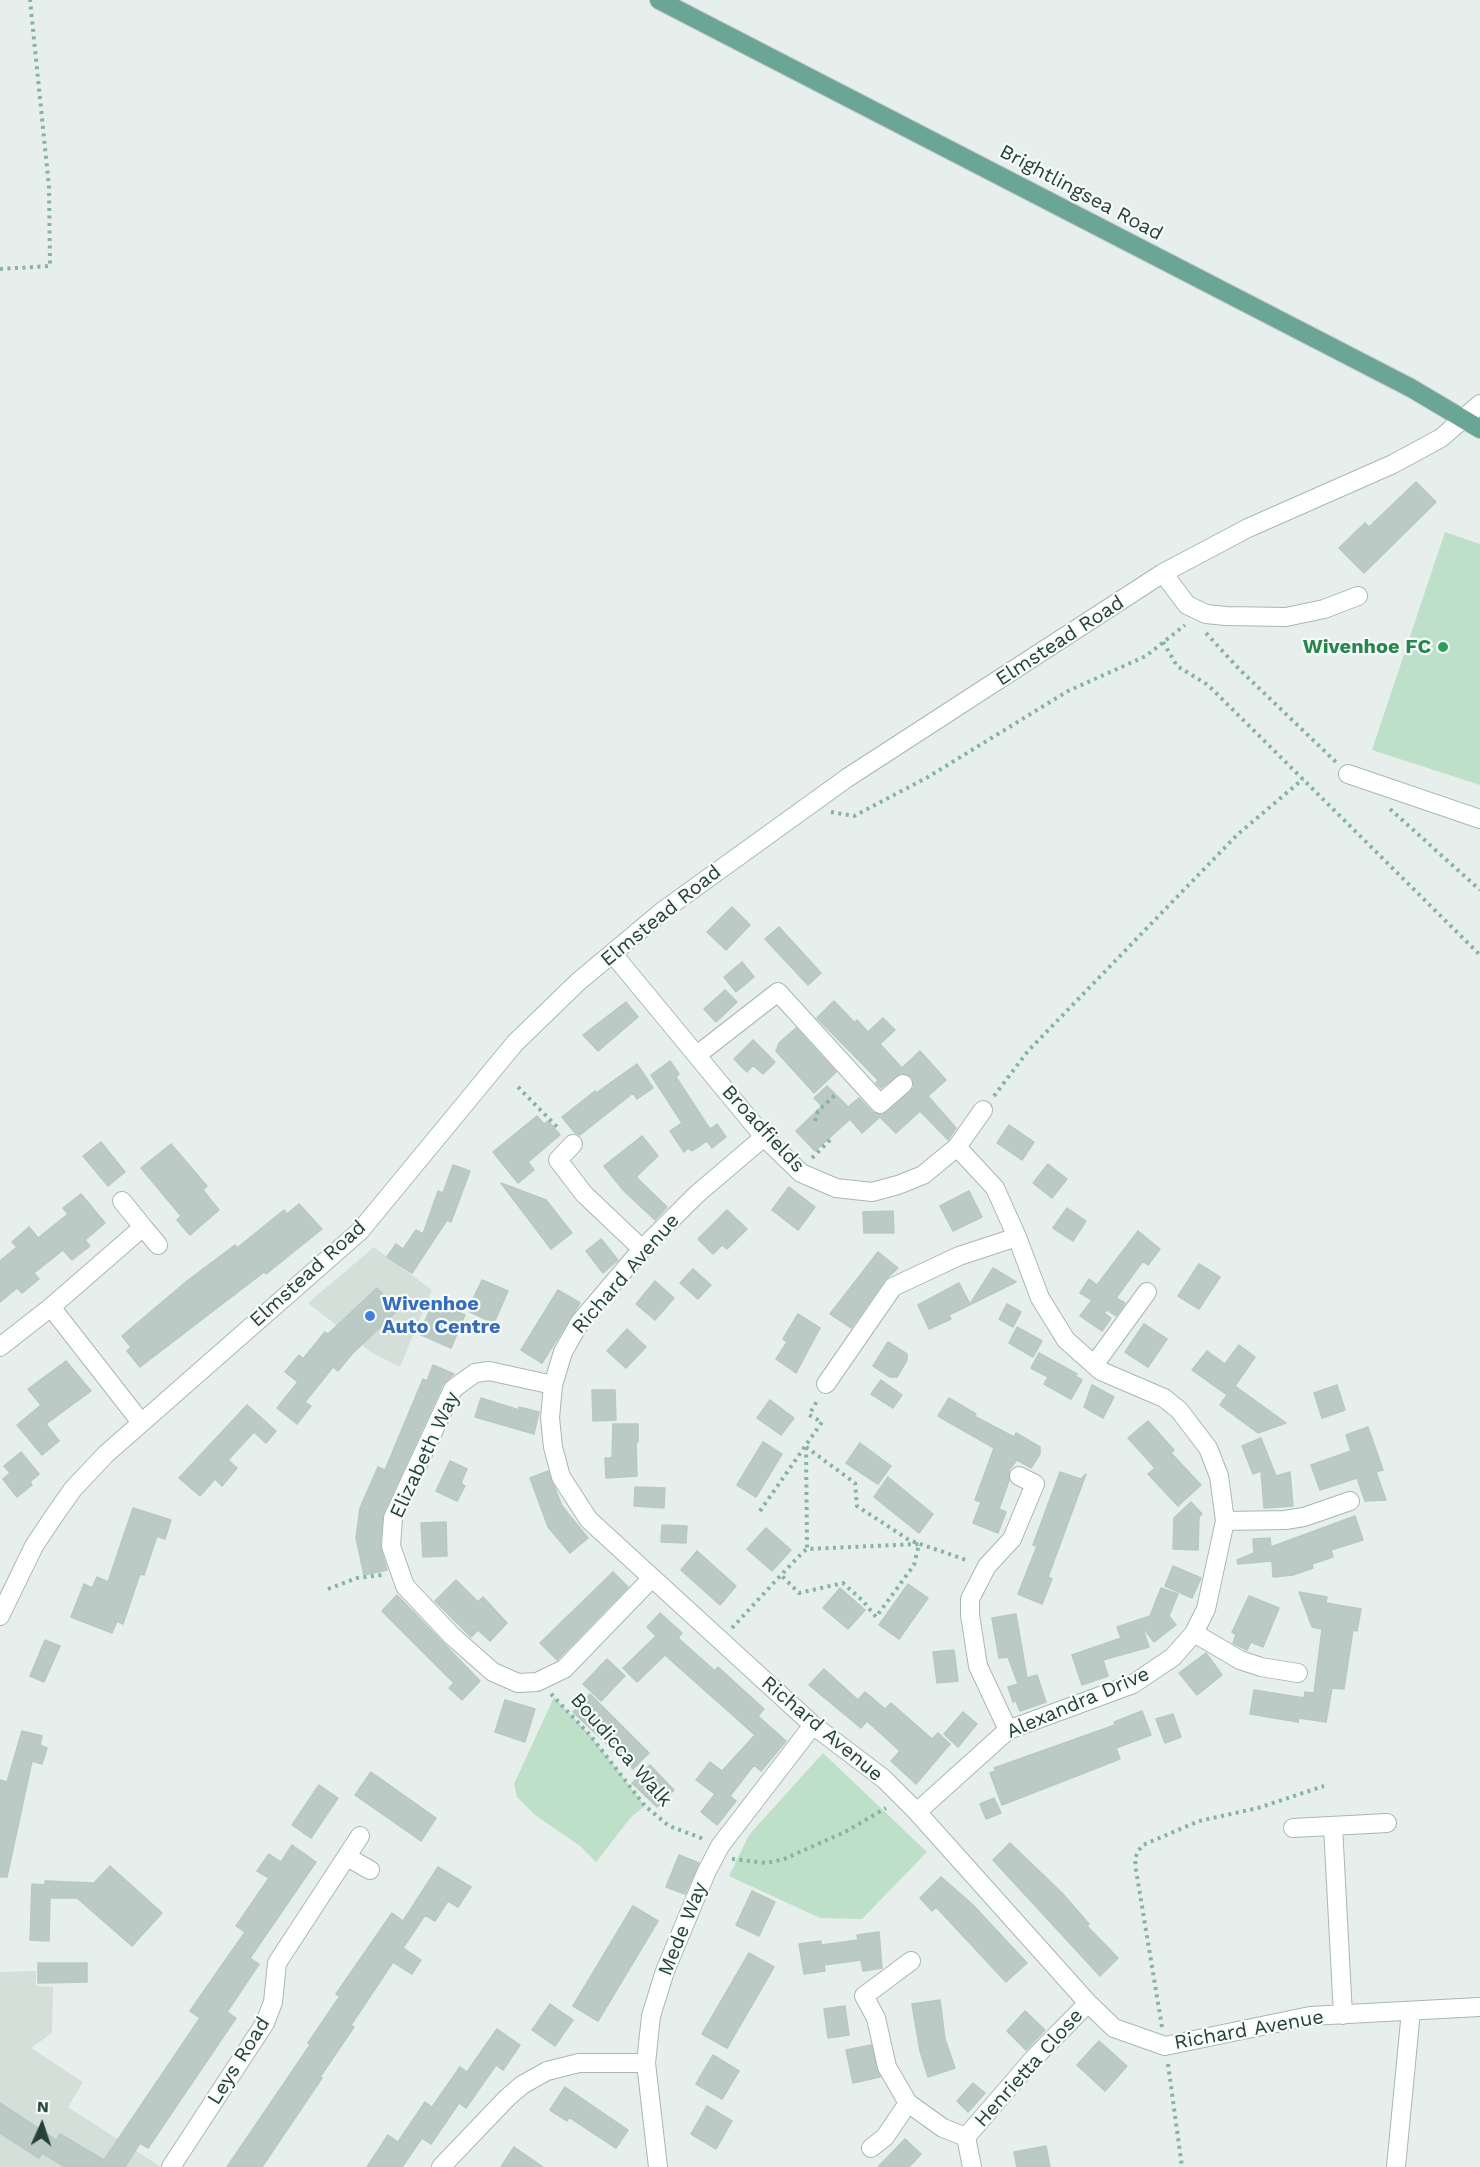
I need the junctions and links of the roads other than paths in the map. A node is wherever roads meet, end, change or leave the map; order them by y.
1 (659, 0) edge
2 (1480, 404) edge
3 (1472, 424) edge
4 (1163, 573) junction
5 (1358, 596) dead end
6 (1348, 774) road end
7 (1480, 819) edge
8 (613, 954) junction
9 (697, 1055) junction
10 (903, 1084) dead end
11 (983, 1110) road end
12 (764, 1137) junction
13 (573, 1144) road end
14 (957, 1148) junction
15 (122, 1201) dead end
16 (143, 1227) junction
17 (1017, 1237) junction
18 (158, 1245) dead end
19 (642, 1250) junction
20 (1147, 1292) dead end
21 (51, 1307) junction
22 (0, 1347) edge
23 (1094, 1365) junction
24 (826, 1383) road end
25 (553, 1385) junction
26 (140, 1421) junction
27 (1019, 1476) dead end
28 (1350, 1501) dead end
29 (1225, 1521) junction
30 (651, 1580) junction
31 (0, 1616) edge
32 (1194, 1632) junction
33 (1298, 1673) dead end
34 (813, 1725) junction
35 (1008, 1730) junction
36 (917, 1812) junction
37 (1388, 1823) dead end
38 (1333, 1826) junction
39 (1293, 1828) dead end
40 (360, 1836) dead end
41 (347, 1857) junction
42 (370, 1870) dead end
43 (911, 1961) dead end
44 (1088, 2003) junction
45 (1479, 2007) edge
46 (1411, 2011) junction
47 (1343, 2014) junction
48 (646, 2063) junction
49 (908, 2103) junction
50 (966, 2137) junction
51 (871, 2148) dead end
52 (171, 2167) edge
53 (441, 2167) edge
54 (658, 2167) edge
55 (972, 2167) edge
56 (1396, 2167) edge

1 - 3 main road, Brightlingsea Road
2 - 3 street, Elmstead Road
3 - 4 street, Elmstead Road
4 - 5 street
4 - 8 street, Elmstead Road
6 - 7 street
8 - 9 street, Broadfields
8 - 26 street, Elmstead Road
9 - 10 street
9 - 12 street, Broadfields
11 - 14 street, Broadfields
12 - 14 street, Broadfields
12 - 19 street, Richard Avenue
13 - 19 street
14 - 17 street, Alexandra Drive
15 - 16 street
16 - 18 street
16 - 21 street
17 - 23 street, Alexandra Drive
17 - 24 street
19 - 25 street, Richard Avenue
20 - 23 street
21 - 22 street
21 - 26 street
23 - 29 street, Alexandra Drive
25 - 30 street, Richard Avenue
25 - 30 street, Elizabeth Way
26 - 31 street, Elmstead Road
27 - 35 street
28 - 29 street
29 - 32 street, Alexandra Drive
30 - 34 street, Richard Avenue
32 - 33 street
32 - 35 street, Alexandra Drive
34 - 36 street, Richard Avenue
34 - 48 street, Mede Way
35 - 36 street, Alexandra Drive
36 - 44 street, Richard Avenue
37 - 38 street
38 - 39 street
38 - 47 street
40 - 41 street, Leys Road
41 - 42 street
41 - 52 street, Leys Road
43 - 49 street
44 - 47 street, Richard Avenue
44 - 50 street, Henrietta Close
45 - 46 street, Richard Avenue
46 - 47 street, Richard Avenue
46 - 56 street
48 - 53 street
48 - 54 street, Mede Way
49 - 50 street
49 - 51 street
50 - 55 street, Henrietta Close

